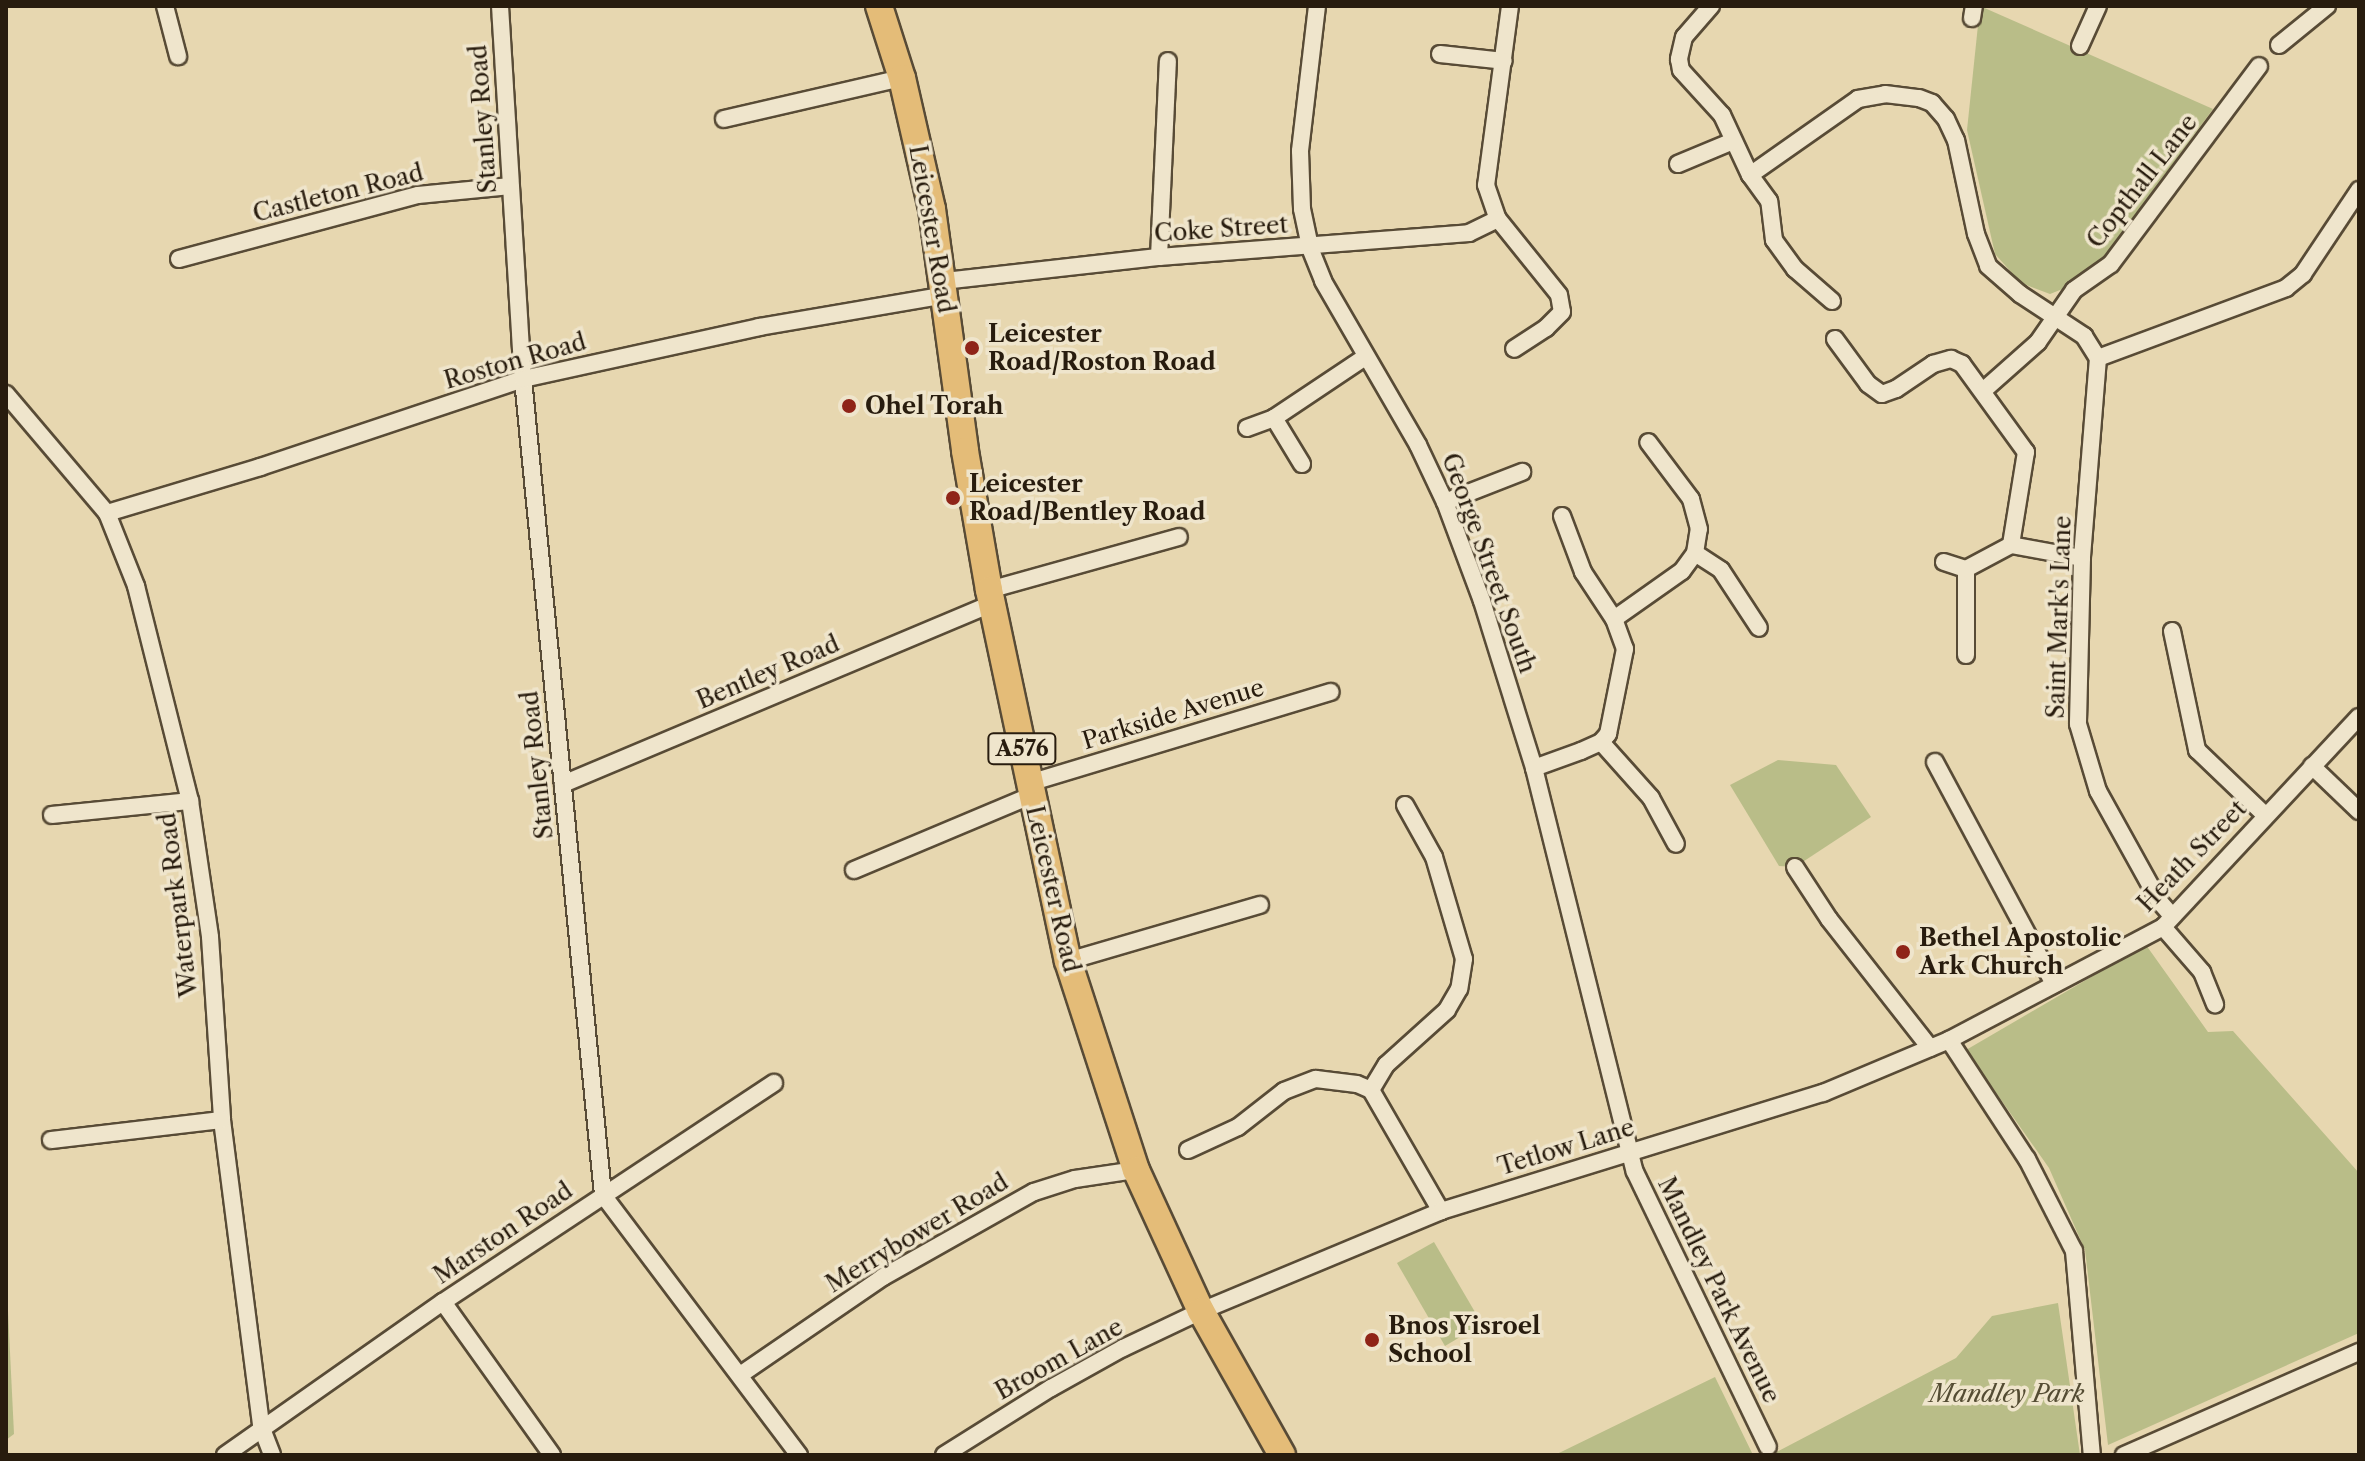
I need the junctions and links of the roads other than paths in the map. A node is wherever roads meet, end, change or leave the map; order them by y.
1 (165, 6) edge
2 (500, 6) edge
3 (879, 6) edge
4 (1317, 6) edge
5 (1510, 6) edge
6 (1711, 6) edge
7 (2098, 6) edge
8 (2327, 6) edge
9 (2279, 45) dead end
10 (2080, 46) dead end
11 (1440, 54) dead end
12 (178, 56) dead end
13 (1168, 61) dead end
14 (1504, 61) junction
15 (2259, 66) dead end
16 (902, 78) junction
17 (724, 119) dead end
18 (1733, 141) junction
19 (1678, 164) dead end
20 (1750, 175) junction
21 (511, 186) junction
22 (2359, 190) edge
23 (1498, 219) junction
24 (1310, 248) junction
25 (1159, 257) junction
26 (179, 259) dead end
27 (945, 288) junction
28 (1832, 301) dead end
29 (2055, 317) junction
30 (1835, 339) dead end
31 (1514, 349) dead end
32 (1365, 357) junction
33 (2098, 358) junction
34 (523, 379) junction
35 (1984, 390) junction
36 (6, 394) edge
37 (1274, 418) junction
38 (1247, 428) dead end
39 (1648, 442) dead end
40 (1302, 464) dead end
41 (1522, 472) dead end
42 (1445, 502) junction
43 (107, 513) junction
44 (1562, 516) dead end
45 (1179, 537) dead end
46 (2011, 545) junction
47 (1695, 553) junction
48 (2082, 558) junction
49 (1944, 562) dead end
50 (1966, 569) junction
51 (990, 597) junction
52 (1614, 619) junction
53 (1759, 628) dead end
54 (2172, 631) dead end
55 (1966, 655) dead end
56 (1331, 692) dead end
57 (2359, 717) edge
58 (1601, 742) junction
59 (1935, 762) dead end
60 (2312, 766) junction
61 (1534, 768) junction
62 (563, 784) junction
63 (1030, 789) junction
64 (190, 801) junction
65 (1405, 805) dead end
66 (2359, 811) edge
67 (52, 815) dead end
68 (2265, 815) junction
69 (1676, 844) dead end
70 (1795, 867) dead end
71 (854, 870) dead end
72 (1260, 905) dead end
73 (2167, 922) junction
74 (1068, 961) junction
75 (2054, 984) junction
76 (2215, 1005) dead end
77 (1949, 1040) junction
78 (1930, 1048) junction
79 (774, 1083) dead end
80 (1371, 1090) junction
81 (222, 1120) junction
82 (51, 1140) dead end
83 (1188, 1150) dead end
84 (1630, 1153) junction
85 (1136, 1170) junction
86 (603, 1195) junction
87 (1441, 1211) junction
88 (443, 1302) junction
89 (1201, 1311) junction
90 (2359, 1352) edge
91 (740, 1375) junction
92 (261, 1426) junction
93 (1768, 1447) dead end
94 (225, 1455) edge
95 (272, 1455) edge
96 (552, 1455) edge
97 (799, 1455) edge
98 (944, 1455) edge
99 (1282, 1455) edge
100 (2092, 1455) edge
101 (2124, 1455) edge

1 - 12 street
2 - 21 street, Stanley Road
3 - 16 main road, Leicester Road / A576
4 - 24 street, George Street South
5 - 14 street
6 - 18 street
7 - 10 street
8 - 9 street
11 - 14 street
13 - 25 street
14 - 23 street
15 - 29 street, Copthall Lane
16 - 17 street
16 - 27 main road, Leicester Road / A576
18 - 19 street
18 - 20 street
20 - 28 street
20 - 29 street
21 - 26 street, Castleton Road
21 - 34 street, Stanley Road
22 - 33 street
23 - 24 street, Coke Street
23 - 31 street
24 - 25 street, Coke Street
24 - 32 street, George Street South
25 - 27 street, Coke Street
27 - 34 street, Roston Road
27 - 51 main road, Leicester Road / A576
29 - 33 street
29 - 35 street, Copthall Lane
30 - 35 street
32 - 37 street
32 - 42 street, George Street South
33 - 48 street, Saint Mark's Lane
34 - 43 street, Roston Road
34 - 62 street, Stanley Road
35 - 46 street
36 - 43 street, Waterpark Road
37 - 38 street
37 - 40 street
39 - 47 street
41 - 42 street
42 - 61 street, George Street South
43 - 64 street, Waterpark Road
44 - 52 street
45 - 51 street, Bentley Road
46 - 48 street
46 - 50 street
47 - 52 street
47 - 53 street
48 - 73 street, Saint Mark's Lane
49 - 50 street
50 - 55 street
51 - 62 street, Bentley Road
51 - 63 main road, Leicester Road / A576
52 - 58 street
54 - 68 street
56 - 63 street, Parkside Avenue
57 - 60 street, Heath Street
58 - 61 street
58 - 69 street
59 - 75 street
60 - 66 street
60 - 68 street, Heath Street
61 - 84 street, George Street South
62 - 86 street, Stanley Road
63 - 71 street, Parkside Avenue
63 - 74 main road, Leicester Road / A576
64 - 67 street
64 - 81 street, Waterpark Road
65 - 80 street
68 - 73 street, Heath Street
70 - 78 street
72 - 74 street
73 - 75 street, Heath Street
73 - 76 street, Saint Mark's Lane
74 - 85 main road, Leicester Road / A576
75 - 77 street, Heath Street
77 - 78 street, Tetlow Lane
77 - 100 street
78 - 84 street, Tetlow Lane
79 - 86 street, Marston Road
80 - 83 street
80 - 87 street
81 - 82 street
81 - 92 street, Waterpark Road
84 - 87 street, Tetlow Lane
84 - 93 street, Mandley Park Avenue
85 - 89 main road, Leicester Road / A576
85 - 91 street, Merrybower Road
86 - 88 street, Marston Road
86 - 91 street
87 - 89 street, Tetlow Lane
88 - 92 street, Marston Road
88 - 96 street
89 - 98 street, Broom Lane
89 - 99 main road, Leicester Road / A576
90 - 101 street
91 - 97 street
92 - 94 street, Marston Road
92 - 95 street, Waterpark Road

